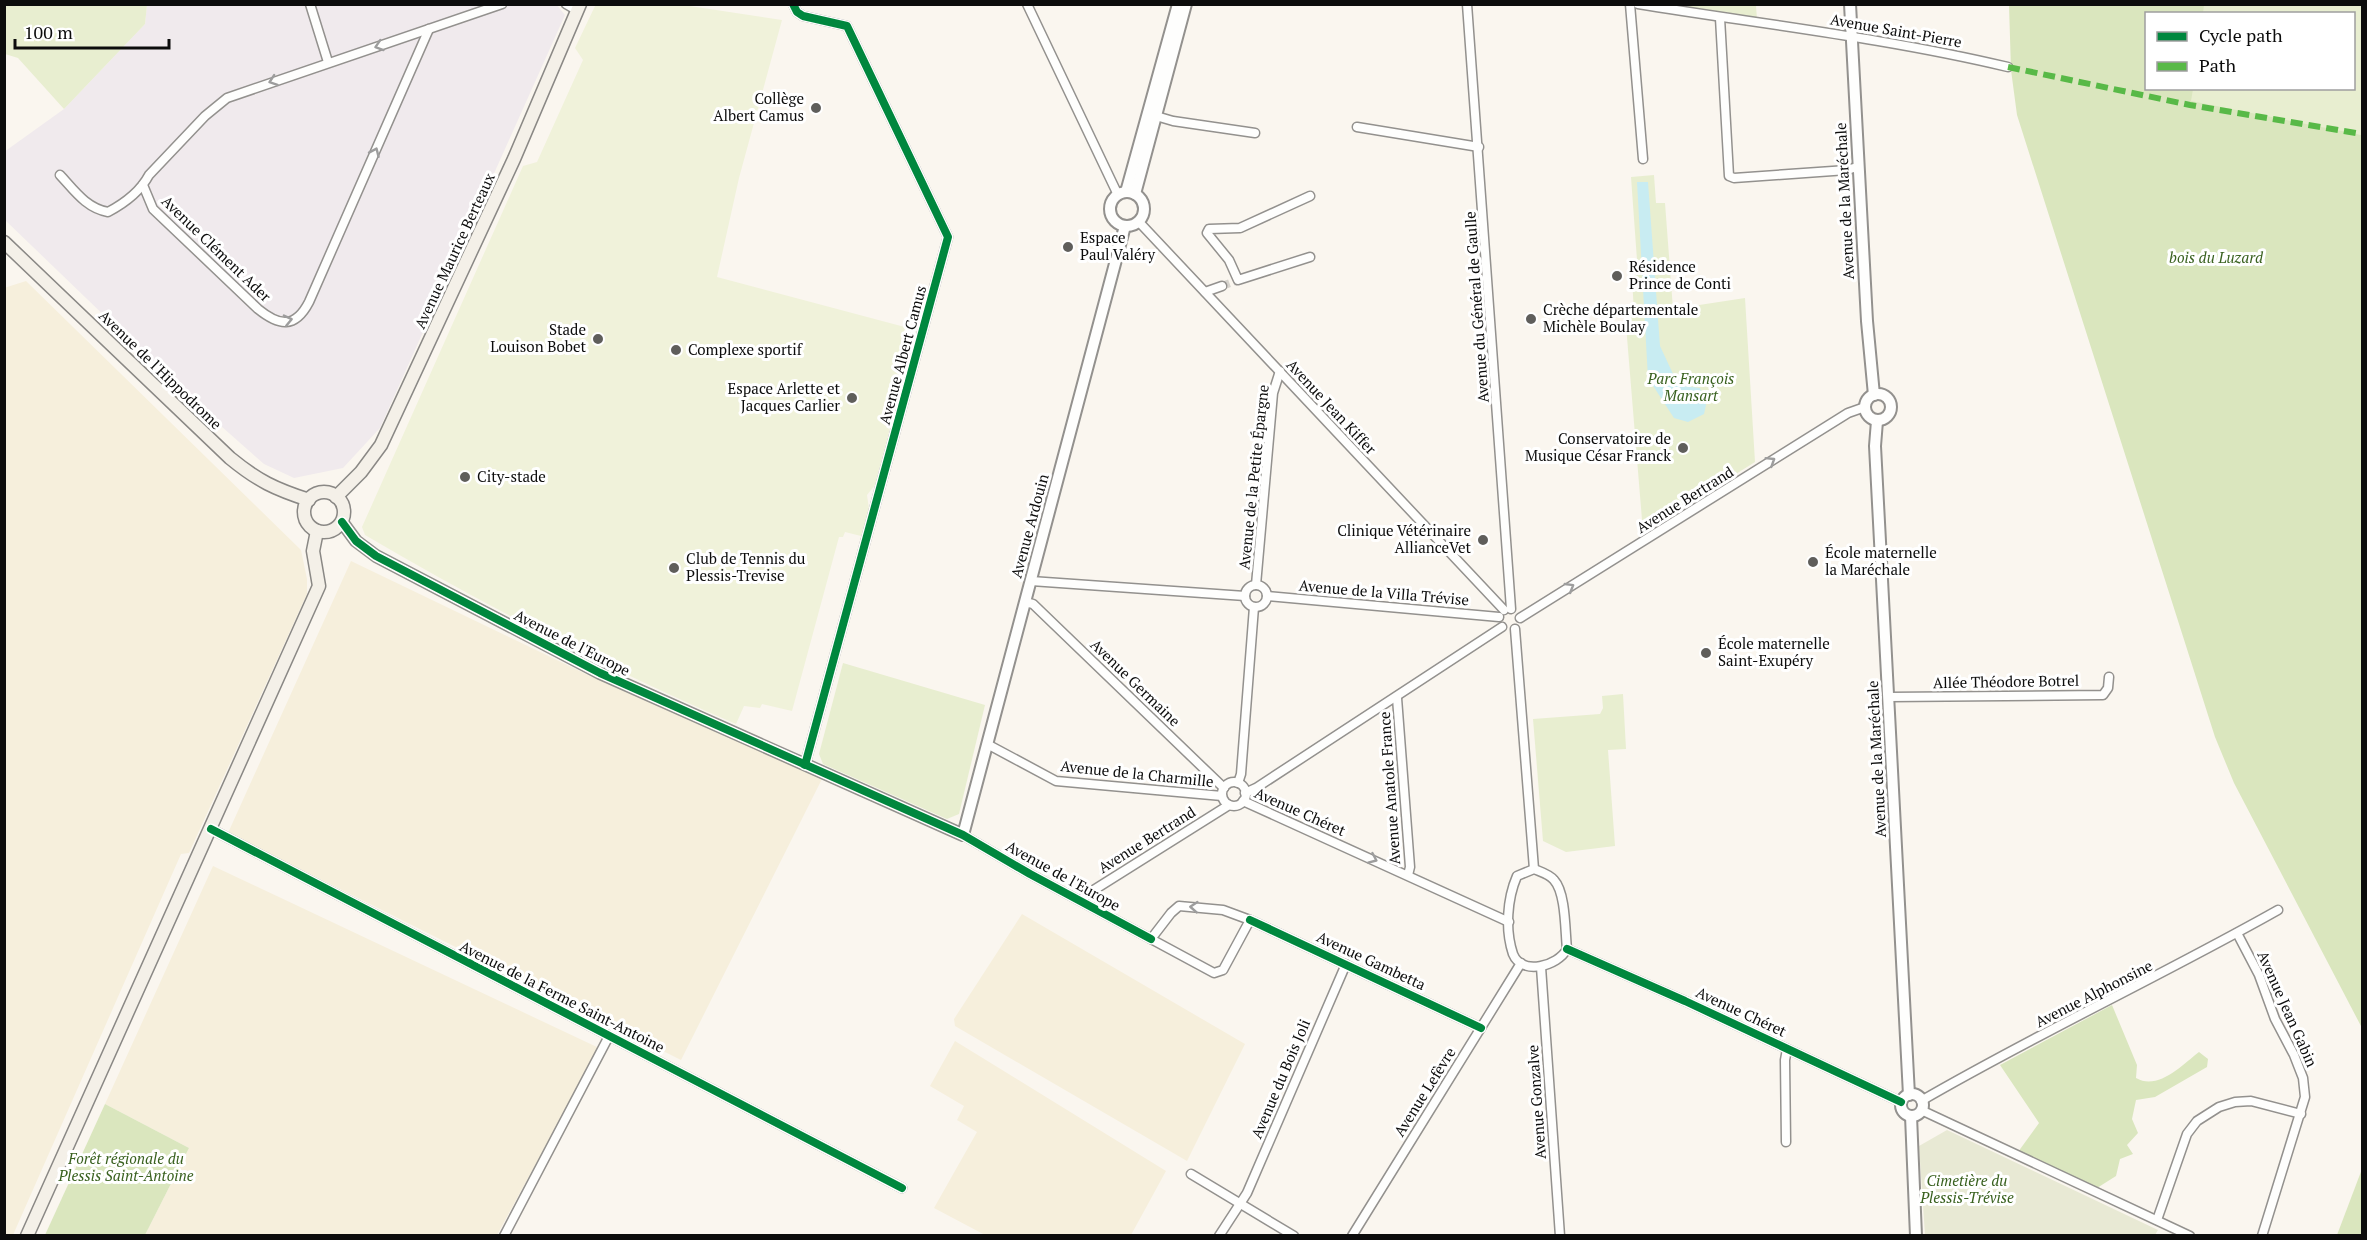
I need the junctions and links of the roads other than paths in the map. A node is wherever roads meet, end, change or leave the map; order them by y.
1 (310, 4) edge
2 (502, 4) edge
3 (566, 4) edge
4 (793, 4) edge
5 (1027, 4) edge
6 (1178, 4) edge
7 (1186, 4) edge
8 (1467, 4) edge
9 (1630, 4) edge
10 (1638, 4) edge
11 (1850, 4) edge
12 (579, 8) edge
13 (1720, 18) junction
14 (429, 29) junction
15 (1852, 36) junction
16 (328, 62) junction
17 (2008, 67) dead end
18 (1156, 116) junction
19 (1357, 127) dead end
20 (1255, 133) dead end
21 (1479, 147) junction
22 (1643, 159) dead end
23 (1857, 167) junction
24 (60, 175) dead end
25 (143, 185) junction
26 (1126, 194) junction
27 (1310, 196) dead end
28 (1139, 222) junction
29 (1125, 226) junction
30 (4, 242) edge
31 (1310, 257) dead end
32 (1222, 286) tunnel mouth
33 (1204, 292) junction
34 (1280, 371) junction
35 (1874, 395) junction
36 (1865, 407) junction
37 (1877, 421) junction
38 (336, 497) junction
39 (309, 500) junction
40 (342, 522) junction
41 (317, 531) junction
42 (1030, 580) junction
43 (1256, 585) junction
44 (1245, 596) junction
45 (1267, 597) junction
46 (1025, 602) junction
47 (1254, 607) junction
48 (1505, 612) junction
49 (1520, 618) junction
50 (1502, 627) junction
51 (1515, 628) junction
52 (2109, 676) dead end
53 (1889, 697) junction
54 (1397, 698) junction
55 (987, 744) junction
56 (806, 765) junction
57 (1238, 783) junction
58 (1223, 792) junction
59 (1244, 797) junction
60 (1229, 805) junction
61 (210, 829) junction
62 (963, 835) junction
63 (1534, 869) junction
64 (1408, 875) junction
65 (1081, 900) junction
66 (2278, 910) dead end
67 (1250, 920) junction
68 (1509, 922) junction
69 (2237, 933) junction
70 (1151, 939) junction
71 (1567, 949) junction
72 (1521, 963) junction
73 (1346, 964) junction
74 (1541, 967) junction
75 (1480, 1028) junction
76 (609, 1036) junction
77 (1787, 1049) junction
78 (1905, 1099) junction
79 (1918, 1109) junction
80 (2301, 1114) junction
81 (1786, 1142) dead end
82 (1191, 1174) dead end
83 (902, 1188) dead end
84 (1241, 1204) junction
85 (2157, 1220) junction
86 (27, 1236) edge
87 (504, 1236) edge
88 (1219, 1236) edge
89 (1294, 1236) edge
90 (1353, 1236) edge
91 (1560, 1236) edge
92 (1917, 1236) edge
93 (2190, 1236) edge
94 (2262, 1236) edge

1 - 16 street
2 - 14 street
3 - 12 street
4 - 56 street, Avenue Albert Camus
5 - 26 street
6 - 26 street
7 - 18 street
8 - 21 street, Avenue du Général de Gaulle
9 - 22 street
10 - 13 street, Avenue Saint-Pierre
11 - 15 street, Avenue de la Maréchale
12 - 38 main road, Avenue Maurice Berteaux
13 - 15 street, Avenue Saint-Pierre
13 - 23 street
14 -> 16 street
25 -> 14 street, Avenue Clément Ader
15 - 17 street, Avenue Saint-Pierre
15 - 23 street, Avenue de la Maréchale
16 -> 25 street
18 - 20 street
18 - 26 street
19 - 21 street
21 - 48 street, Avenue du Général de Gaulle
23 - 35 street, Avenue de la Maréchale
24 - 25 street
26 - 28 street
26 - 29 street
27 - 31 street
28 - 29 street
28 - 33 street, Avenue Jean Kiffer
29 - 42 street, Avenue Ardouin
30 - 39 main road, Avenue de l'Hippodrome
32 - 33 street
33 - 34 street, Avenue Jean Kiffer
34 - 43 street, Avenue de la Petite Épargne
34 - 48 street, Avenue Jean Kiffer
35 - 36 street
35 - 37 street
36 - 37 street
49 -> 36 street, Avenue Bertrand
37 - 53 street, Avenue de la Maréchale
38 - 39 main road
38 - 40 main road
39 - 41 main road
40 - 41 main road
40 - 56 street, Avenue de l'Europe
41 - 61 main road
42 - 44 street
42 - 46 street, Avenue Ardouin
43 - 44 street
43 - 45 street
44 - 47 street
45 - 47 street
45 - 48 street, Avenue de la Villa Trévise
46 - 55 street, Avenue Ardouin
46 - 58 street, Avenue Germaine
47 - 57 street
48 - 49 street
48 - 50 street
49 - 51 street
50 - 51 street
50 - 54 street
51 - 63 street
52 - 53 street, Allée Théodore Botrel
53 - 78 street, Avenue de la Maréchale
54 - 59 street
54 - 64 street, Avenue Anatole France
55 - 58 street, Avenue de la Charmille
55 - 62 street, Avenue Ardouin
56 - 62 street, Avenue de l'Europe
57 - 58 street
57 - 59 street
58 - 60 street
59 - 60 street
59 -> 64 street, Avenue Chéret
60 - 65 street, Avenue Bertrand
61 - 76 street, Avenue de la Ferme Saint-Antoine
61 - 86 main road
62 - 65 street, Avenue de l'Europe
63 - 68 street
63 - 71 street
64 - 68 street, Avenue Chéret
65 - 70 street, Avenue de l'Europe
66 - 69 street, Avenue Alphonsine
67 -> 70 street, Avenue Gambetta
67 - 70 street, Avenue de l'Europe
67 - 73 street, Avenue Gambetta
68 - 72 street
69 - 79 street, Avenue Alphonsine
69 - 80 street, Avenue Jean Gabin
71 - 74 street
71 - 77 street, Avenue Chéret
72 - 74 street
72 - 75 street, Avenue Lefèvre
73 - 75 street, Avenue Gambetta
73 - 84 street, Avenue du Bois Joli
74 - 91 street, Avenue Gonzalve
75 - 90 street, Avenue Lefèvre
76 - 83 street, Avenue de la Ferme Saint-Antoine
76 - 87 street
77 - 78 street, Avenue Chéret
77 - 81 street
78 - 79 street
78 - 79 street
79 - 85 street
79 - 92 street
80 - 85 street
80 - 94 street, Avenue Jean Gabin
82 - 84 street
84 - 88 street, Avenue du Bois Joli
84 - 89 street
85 - 93 street

